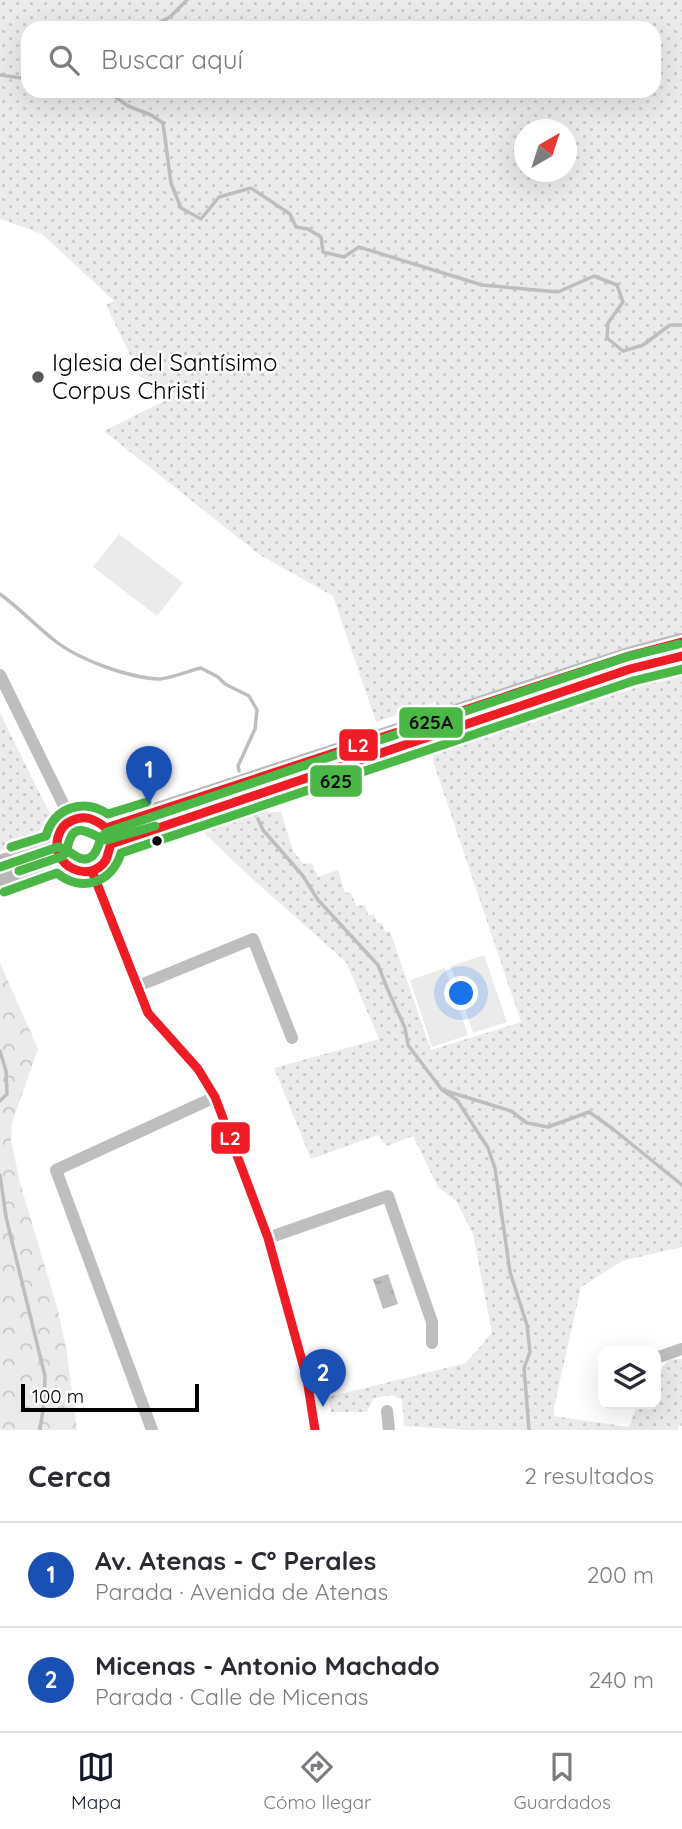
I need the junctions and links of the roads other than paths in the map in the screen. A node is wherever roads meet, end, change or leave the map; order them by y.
1 (682, 642) edge
2 (682, 656) edge
3 (0, 675) edge
4 (71, 820) junction
5 (108, 836) junction
6 (58, 852) junction
7 (0, 863) edge
8 (92, 871) junction
9 (0, 880) edge
10 (138, 986) junction
11 (292, 1038) dead end
12 (215, 1097) junction
13 (268, 1238) junction
14 (432, 1343) dead end
15 (682, 1349) edge
16 (661, 1356) edge
17 (387, 1410) dead end
18 (152, 1430) edge
19 (315, 1430) edge
20 (389, 1430) edge

1 - 5 main road
2 - 5 main road
3 - 4 street
4 - 5 main road
4 - 6 main road
5 - 8 main road
6 - 7 main road
6 - 8 main road
6 - 9 main road
8 - 10 street
10 - 11 street
10 - 12 street
12 - 13 street
12 - 18 street
13 - 14 street
13 - 19 street
15 - 16 street
17 - 20 street

